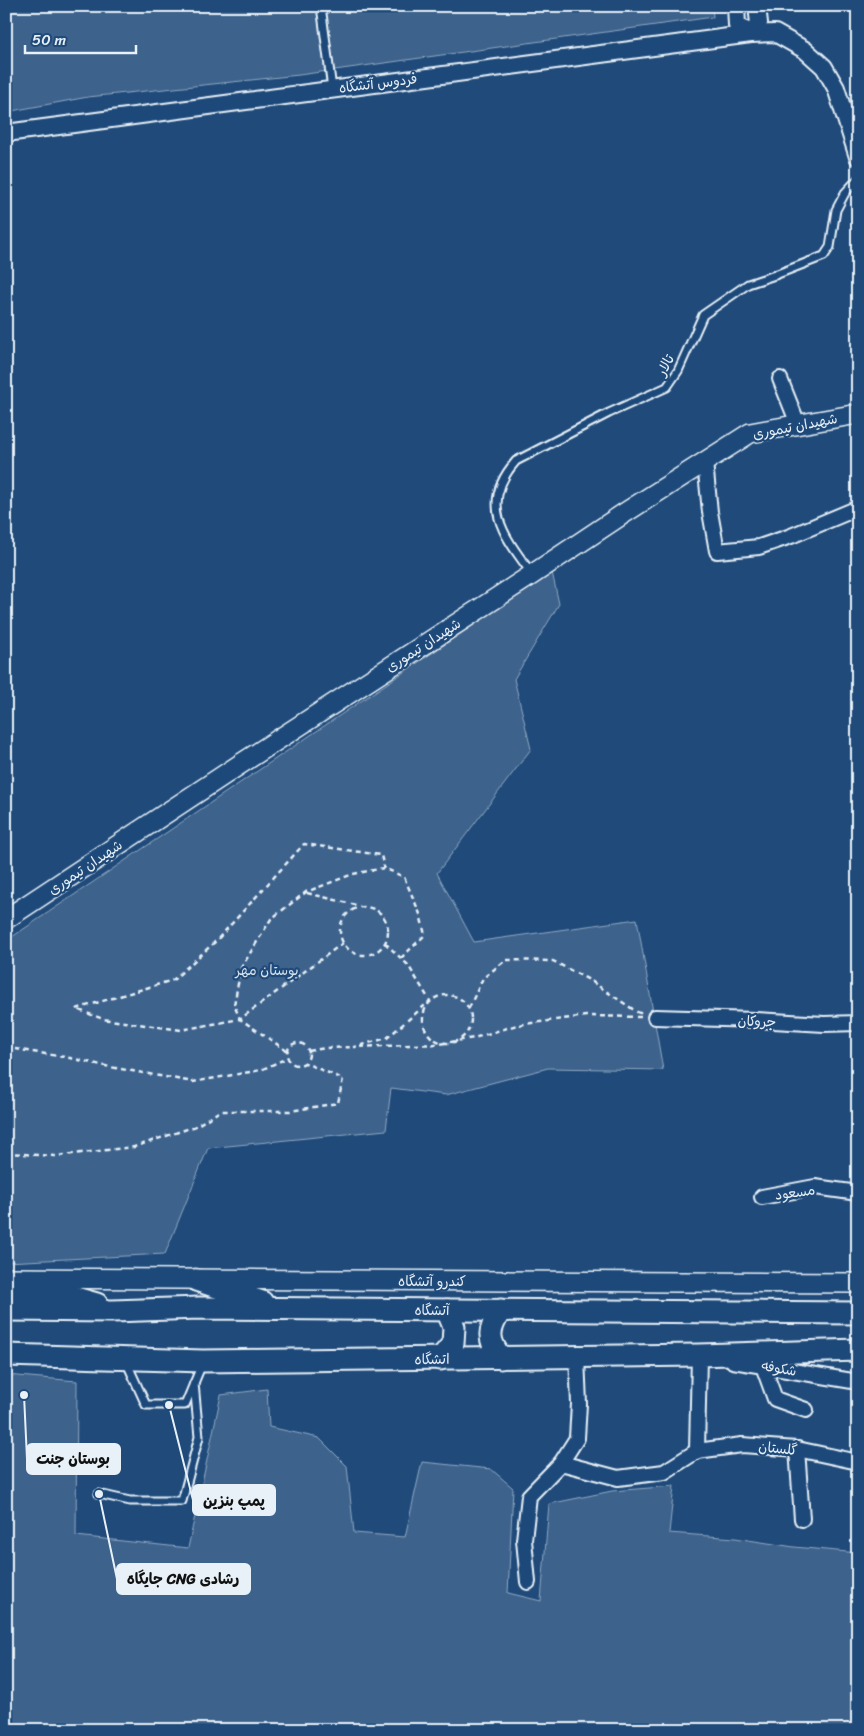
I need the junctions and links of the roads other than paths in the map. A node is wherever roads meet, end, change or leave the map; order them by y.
1 (321, 6) edge
2 (736, 6) edge
3 (757, 6) edge
4 (751, 34) junction
5 (332, 89) junction
6 (6, 133) edge
7 (858, 156) edge
8 (858, 179) edge
9 (780, 379) dead end
10 (858, 414) edge
11 (798, 424) junction
12 (705, 462) junction
13 (858, 508) edge
14 (532, 575) junction
15 (6, 920) edge
16 (655, 1018) road end
17 (858, 1023) edge
18 (858, 1194) edge
19 (762, 1197) dead end
20 (6, 1278) edge
21 (196, 1280) junction
22 (858, 1283) edge
23 (6, 1293) edge
24 (281, 1308) junction
25 (6, 1310) edge
26 (447, 1310) junction
27 (501, 1310) junction
28 (113, 1311) junction
29 (858, 1313) edge
30 (858, 1350) edge
31 (6, 1355) edge
32 (699, 1355) junction
33 (577, 1357) junction
34 (125, 1358) junction
35 (500, 1358) junction
36 (440, 1359) junction
37 (203, 1361) junction
38 (763, 1366) junction
39 (858, 1382) edge
40 (194, 1383) junction
41 (806, 1410) dead end
42 (797, 1449) junction
43 (697, 1450) junction
44 (561, 1462) junction
45 (858, 1462) edge
46 (99, 1494) dead end
47 (802, 1519) dead end
48 (528, 1582) dead end

1 - 5 lane
2 - 4 street
3 - 4 street
4 - 5 street, فردوس آتشگاه
4 - 7 street, فردوس آتشگاه
5 - 6 street, فردوس آتشگاه
8 - 14 lane, تالار
9 - 11 street
10 - 11 main road, شهیدان تیموری
11 - 12 main road, شهیدان تیموری
12 - 13 street
12 - 14 main road, شهیدان تیموری
14 - 15 main road, شهیدان تیموری
16 - 17 street, جروکان
18 - 19 street, مسعود
20 - 21 main road, کندرو آتشگاه
21 - 22 main road, کندرو آتشگاه
21 - 24 main road
23 - 28 main road
24 - 26 main road, آتشگاه
24 - 28 main road, آتشگاه
25 - 28 main road, آتشگاه
26 - 27 main road, آتشگاه
26 - 36 main road
27 - 29 main road, آتشگاه
27 - 35 main road
30 - 32 main road, اتشگاه
31 - 34 main road, اتشگاه
32 - 33 main road, اتشگاه
32 - 38 street, شکوفه
32 - 43 street
33 - 35 main road, اتشگاه
33 - 44 street
34 - 37 main road, اتشگاه
34 - 40 lane
35 - 36 main road, اتشگاه
36 - 37 main road, اتشگاه
37 - 40 lane
38 - 39 street, شکوفه
38 - 41 street
40 - 46 lane
42 - 43 street, گلستان
42 - 45 street, گلستان
42 - 47 street
43 - 44 street
44 - 48 street

